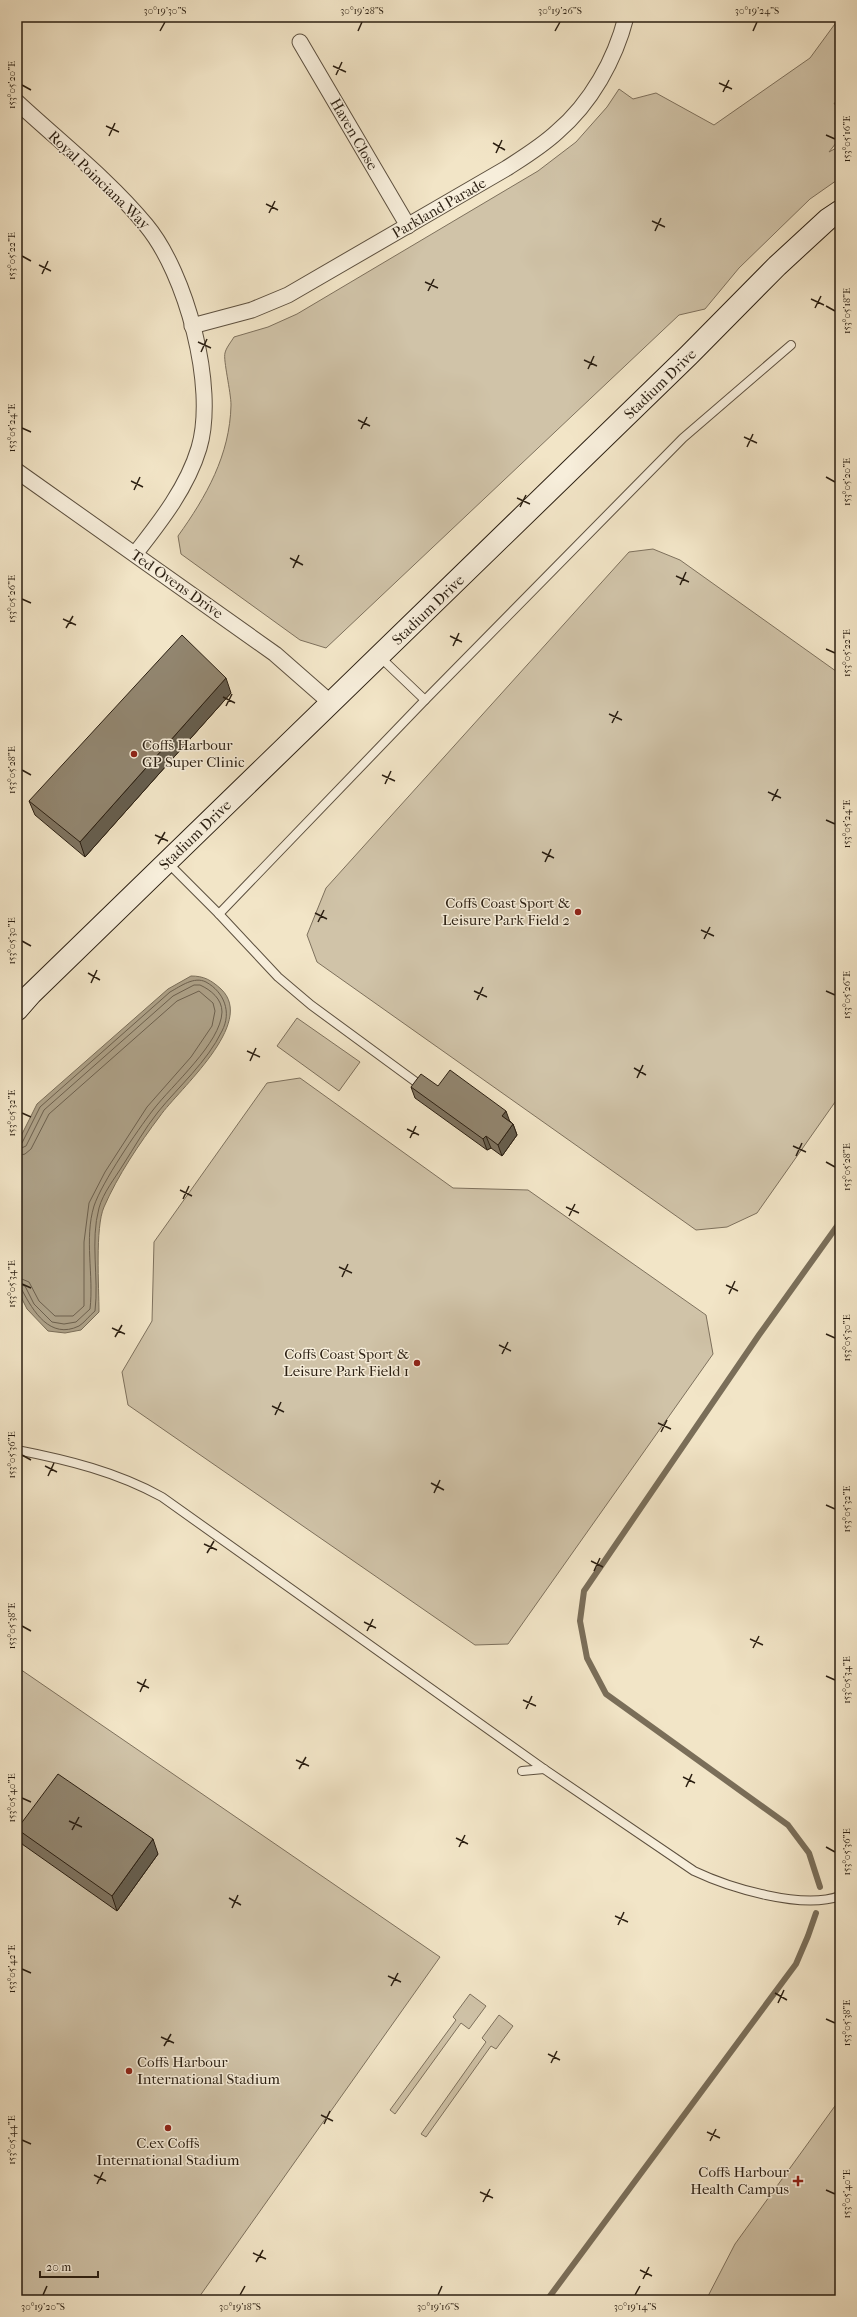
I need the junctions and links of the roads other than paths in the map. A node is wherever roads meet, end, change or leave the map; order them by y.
1 (626, 17) edge
2 (300, 42) dead end
3 (17, 102) edge
4 (840, 211) edge
5 (408, 226) junction
6 (192, 326) junction
7 (791, 344) dead end
8 (17, 471) edge
9 (135, 554) junction
10 (380, 657) junction
11 (425, 700) junction
12 (332, 704) junction
13 (167, 862) junction
14 (219, 914) junction
15 (17, 1010) edge
16 (420, 1085) edge
17 (17, 1450) edge
18 (544, 1769) junction
19 (522, 1772) dead end
20 (840, 1896) edge

1 - 5 street, Parkland Parade
2 - 5 street, Haven Close
3 - 6 street, Royal Poinciana Way
4 - 10 main road, Stadium Drive
5 - 6 street, Parkland Parade
6 - 9 street, Royal Poinciana Way
7 - 11 lane
8 - 9 street, Ted Ovens Drive
9 - 12 street, Ted Ovens Drive
10 - 11 lane
10 - 12 main road, Stadium Drive
11 - 14 lane
12 - 13 main road, Stadium Drive
13 - 14 lane
13 - 15 main road, Stadium Drive
14 - 16 lane
17 - 18 lane
18 - 19 lane
18 - 20 lane

